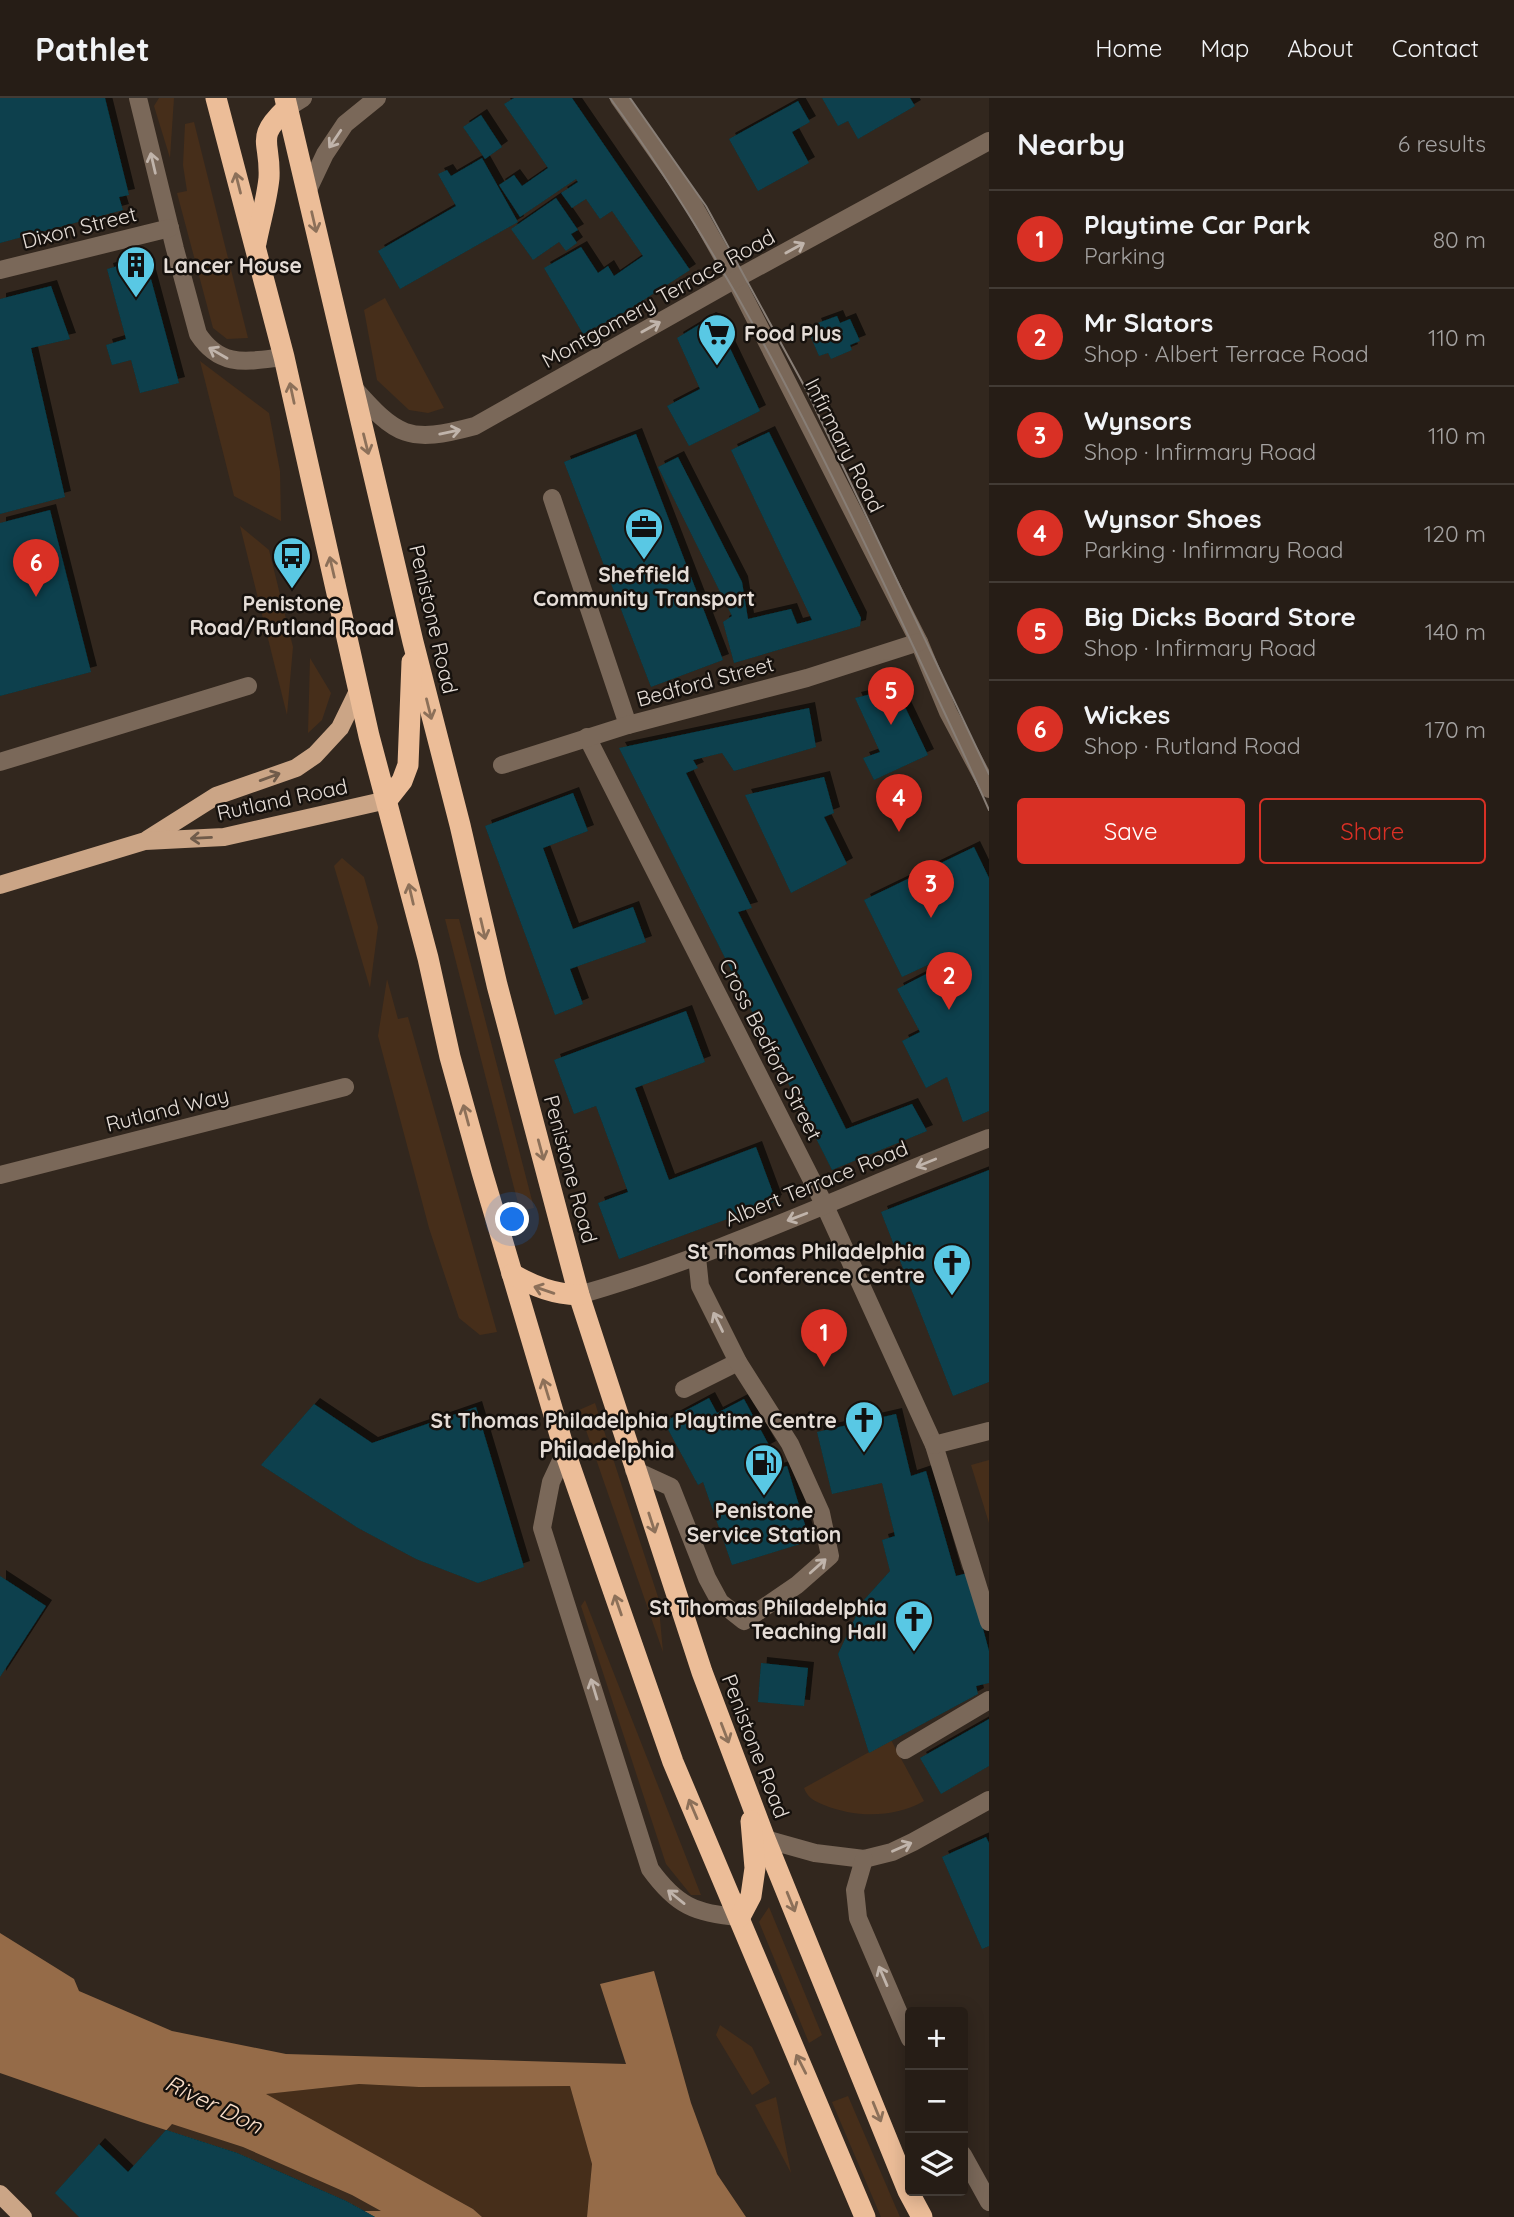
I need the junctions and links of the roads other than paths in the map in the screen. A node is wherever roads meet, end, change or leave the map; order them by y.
1 (138, 98) edge
2 (216, 98) edge
3 (377, 98) edge
4 (619, 98) edge
5 (292, 101) edge
6 (989, 141) edge
7 (307, 192) junction
8 (170, 228) junction
9 (255, 249) junction
10 (0, 270) edge
11 (735, 279) junction
12 (284, 357) junction
13 (352, 386) junction
14 (552, 498) dead end
15 (413, 642) junction
16 (919, 642) junction
17 (248, 686) dead end
18 (359, 689) junction
19 (628, 725) junction
20 (587, 737) junction
21 (0, 762) edge
22 (502, 765) dead end
23 (989, 789) edge
24 (387, 800) junction
25 (145, 841) junction
26 (0, 885) edge
27 (345, 1087) dead end
28 (989, 1138) edge
29 (0, 1175) edge
30 (825, 1206) junction
31 (697, 1257) junction
32 (512, 1274) junction
33 (579, 1295) junction
34 (738, 1362) junction
35 (684, 1389) dead end
36 (989, 1431) edge
37 (934, 1445) junction
38 (565, 1452) junction
39 (635, 1470) junction
40 (989, 1622) edge
41 (989, 1700) edge
42 (905, 1749) dead end
43 (748, 1795) junction
44 (989, 1800) edge
45 (765, 1839) junction
46 (864, 1859) junction
47 (740, 1917) junction
48 (905, 2027) edge
49 (968, 2164) edge
50 (0, 2193) edge
51 (989, 2202) edge
52 (23, 2217) edge
53 (865, 2217) edge
54 (922, 2217) edge

8 -> 1 street
9 -> 2 highway
3 -> 7 street
4 - 11 street, Infirmary Road
5 - 7 highway, Penistone Road
5 - 9 highway
11 -> 6 street, Montgomery Terrace Road
7 -> 13 highway, Penistone Road
8 - 10 street, Dixon Street
12 -> 8 street
9 - 12 highway
13 -> 11 street, Montgomery Terrace Road
11 - 16 street, Infirmary Road
18 -> 12 highway
13 -> 15 highway, Penistone Road
14 - 19 street
15 - 24 highway
15 -> 33 highway, Penistone Road
16 - 19 street, Bedford Street
16 - 23 street, Infirmary Road
17 - 21 street
18 - 24 highway
25 -> 18 main road, Rutland Road
19 - 20 street, Bedford Street
20 - 22 street, Bedford Street
20 - 30 street, Cross Bedford Street
24 -> 25 main road, Rutland Road
32 -> 24 highway
25 - 26 main road, Rutland Road
27 - 29 street, Rutland Way
28 -> 30 street, Albert Terrace Road
30 -> 31 street, Albert Terrace Road
30 - 37 street, Cross Bedford Street
31 - 33 street, Albert Terrace Road
34 -> 31 street
33 -> 32 highway
38 -> 32 highway
33 - 39 highway, Penistone Road
34 - 35 street
39 -> 34 street
36 - 37 street
37 - 40 street, Cross Bedford Street
47 -> 38 highway
47 -> 38 street
39 -> 43 highway, Penistone Road
41 - 42 street
43 - 45 highway, Penistone Road
43 - 47 highway
46 -> 44 street
45 - 46 street
45 -> 54 highway, Penistone Road
48 -> 46 street
53 -> 47 highway
49 - 51 street
50 - 52 main road

